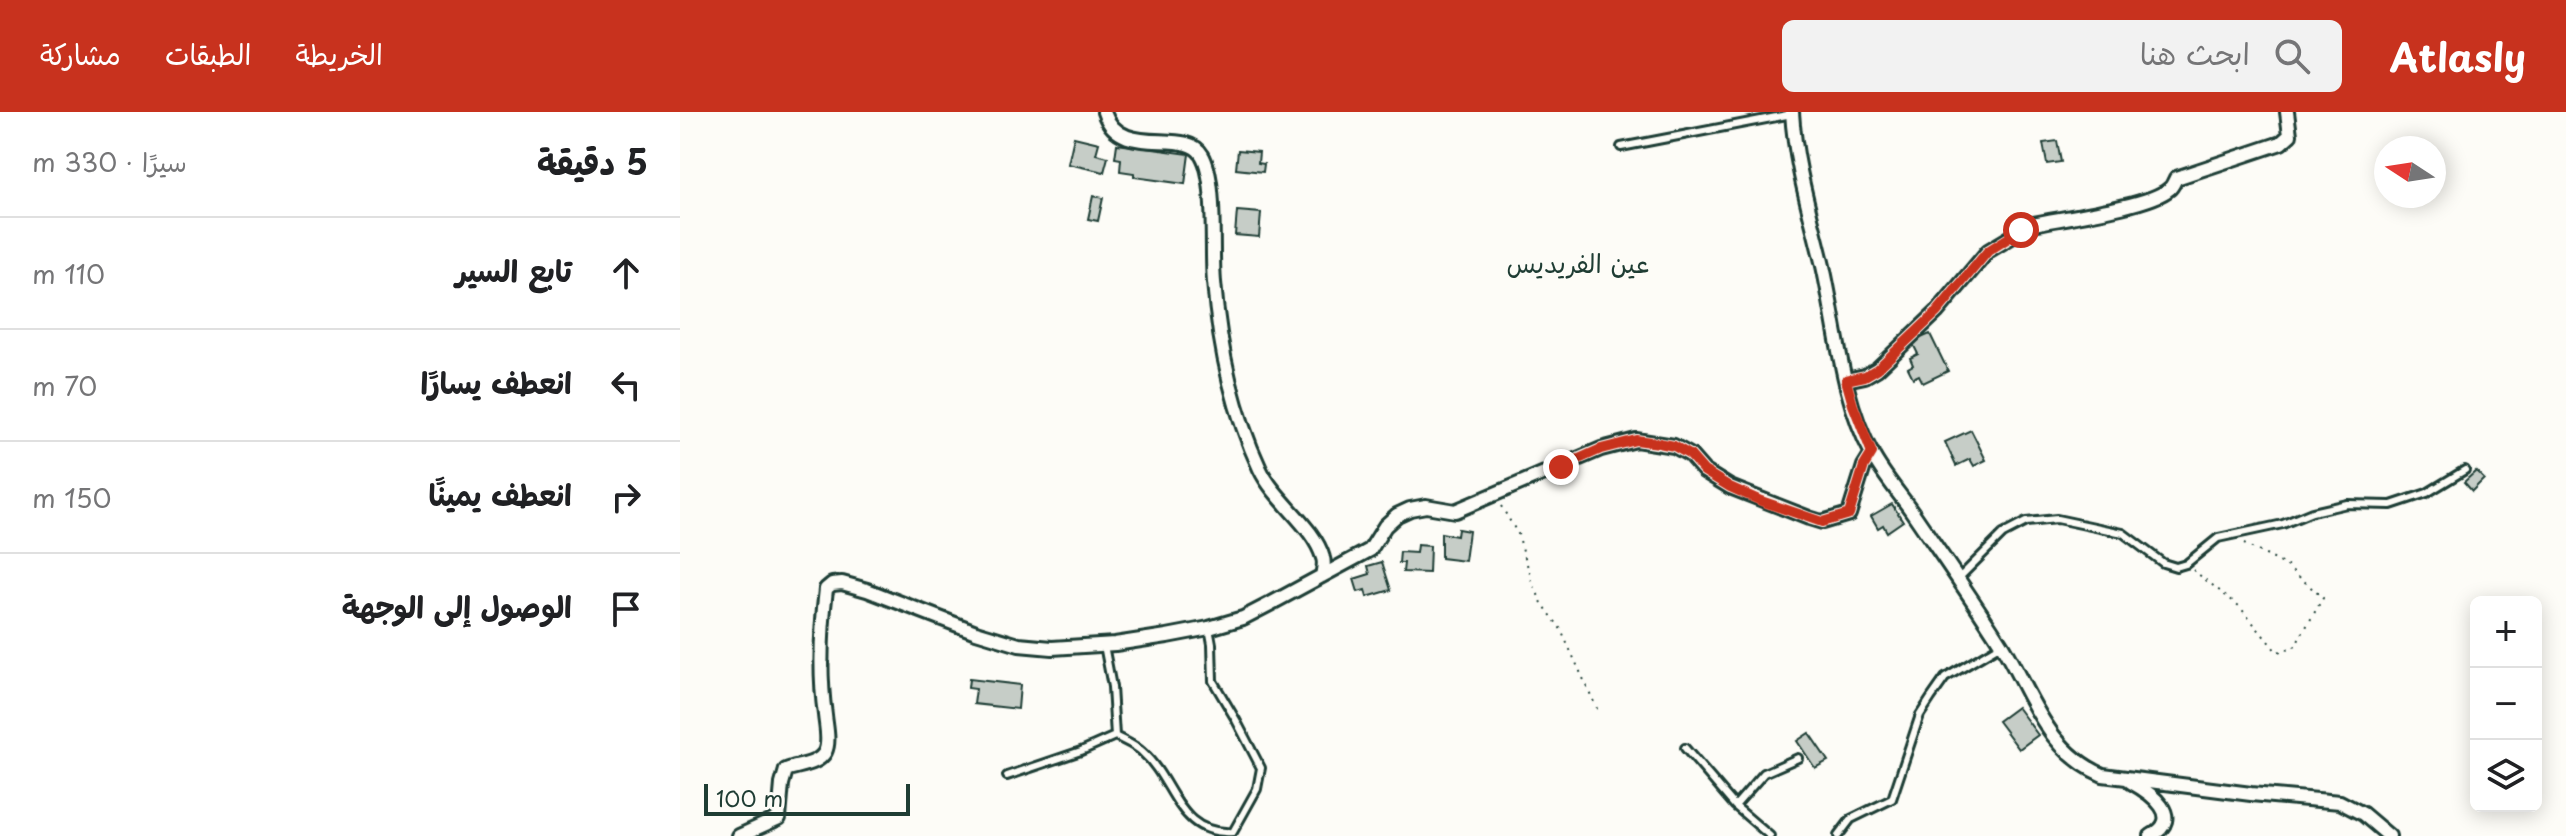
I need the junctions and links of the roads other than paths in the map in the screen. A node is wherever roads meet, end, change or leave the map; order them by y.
1 (1104, 112) edge
2 (2287, 112) edge
3 (1792, 113) edge
4 (1621, 147) dead end
5 (1846, 380) junction
6 (1872, 453) junction
7 (2465, 470) dead end
8 (1322, 576) junction
9 (1959, 578) junction
10 (1209, 628) junction
11 (1104, 645) junction
12 (2001, 645) junction
13 (1115, 736) junction
14 (1685, 748) dead end
15 (1798, 758) dead end
16 (1007, 776) dead end
17 (2124, 778) junction
18 (1735, 806) junction
19 (739, 836) edge
20 (1770, 836) edge
21 (1838, 836) edge
22 (2151, 836) edge
23 (2389, 836) edge

1 - 8 street
2 - 5 street
3 - 4 lane
3 - 5 street
5 - 6 street
6 - 8 street
6 - 9 street
7 - 9 lane
8 - 10 street
9 - 12 street
10 - 11 street
10 - 13 lane
11 - 13 lane
11 - 19 street
12 - 17 street
12 - 21 lane
13 - 16 lane
14 - 18 lane
15 - 18 lane
17 - 22 street
17 - 23 street
18 - 20 lane

